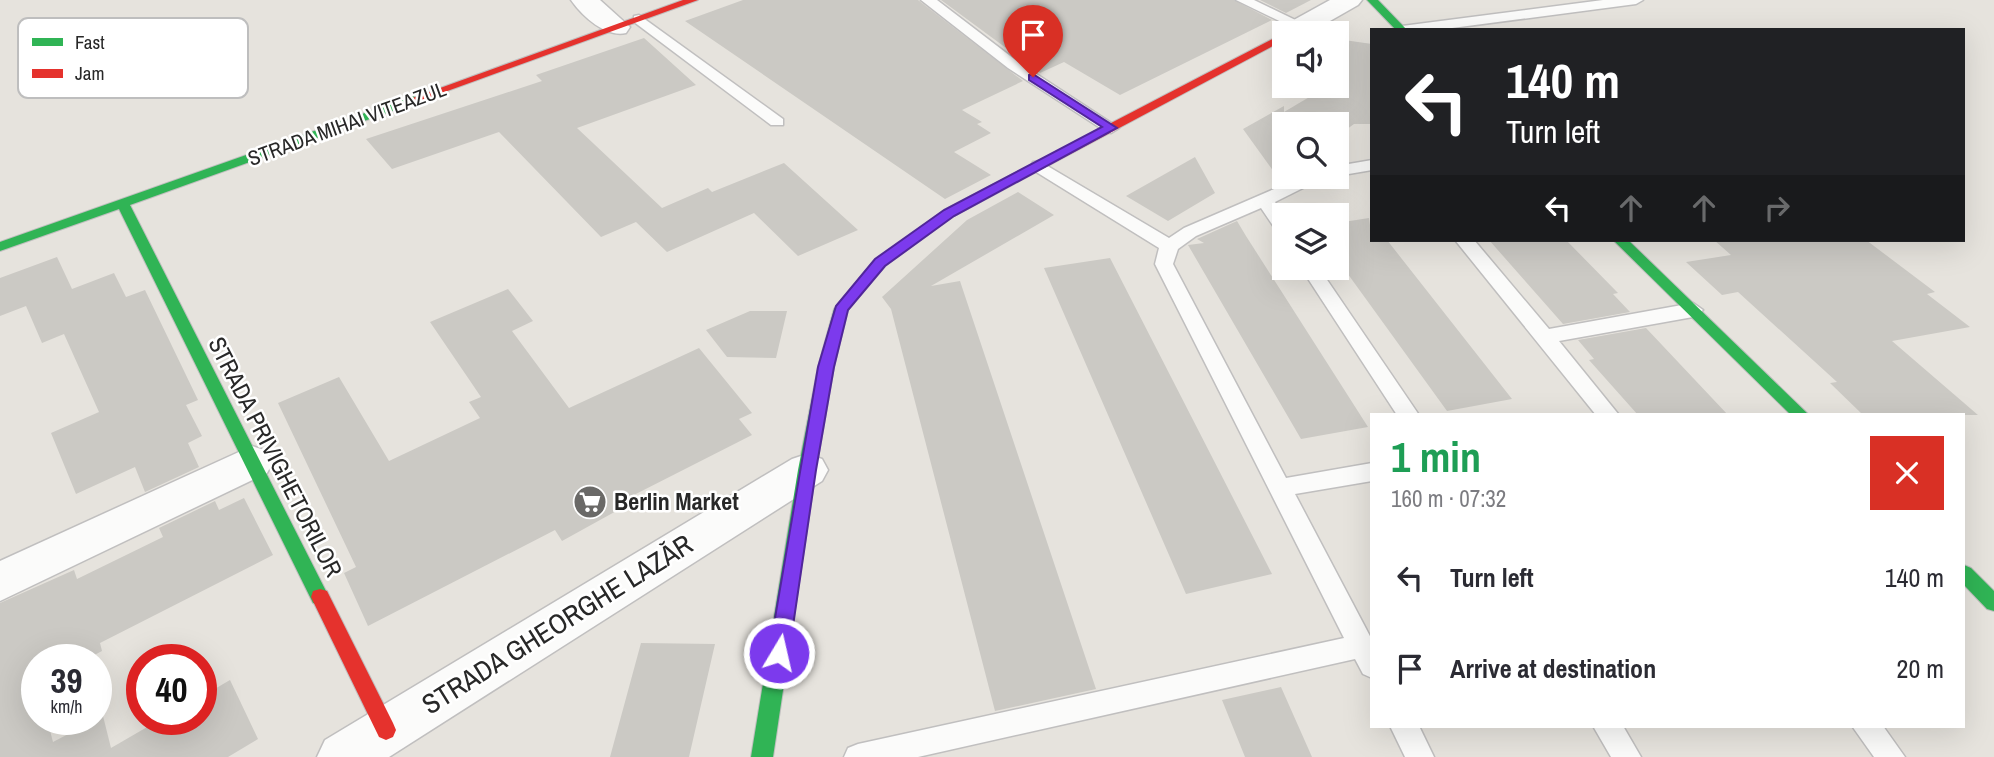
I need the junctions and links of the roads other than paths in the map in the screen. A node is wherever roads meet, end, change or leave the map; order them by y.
1 (584, 0) edge
2 (693, 0) edge
3 (928, 0) edge
4 (1244, 0) edge
5 (1349, 0) edge
6 (1372, 0) edge
7 (1636, 0) edge
8 (1276, 21) edge
9 (1312, 21) edge
10 (628, 23) junction
11 (1400, 28) edge
12 (1418, 28) edge
13 (1272, 43) edge
14 (777, 122) dead end
15 (1111, 128) junction
16 (1370, 165) edge
17 (1038, 166) junction
18 (1349, 169) edge
19 (1288, 189) edge
20 (1264, 199) junction
21 (123, 204) junction
22 (1272, 211) edge
23 (1466, 242) edge
24 (1622, 242) edge
25 (1169, 246) junction
26 (0, 247) edge
27 (1318, 280) edge
28 (1693, 310) junction
29 (1544, 337) junction
30 (1407, 413) edge
31 (1606, 413) edge
32 (1799, 413) edge
33 (252, 462) junction
34 (807, 470) junction
35 (1370, 472) edge
36 (1279, 488) junction
37 (1965, 574) edge
38 (0, 582) edge
39 (1994, 603) edge
40 (1367, 656) edge
41 (1405, 728) edge
42 (1607, 728) edge
43 (1868, 728) edge
44 (386, 730) junction
45 (344, 757) edge
46 (762, 757) edge
47 (858, 757) edge
48 (1420, 757) edge
49 (1627, 757) edge
50 (1891, 757) edge

1 - 10 street
2 - 10 street, STRADA MIHAI VITEAZUL
3 - 15 lane
4 - 8 lane
5 - 9 street
6 - 11 street
7 - 12 lane
10 - 14 lane
10 - 21 street, STRADA MIHAI VITEAZUL
13 - 15 street
15 - 17 street
16 - 18 lane
17 - 25 lane
17 - 34 street
19 - 20 lane
20 - 22 lane
20 - 25 lane
21 - 26 street, STRADA MIHAI VITEAZUL
21 - 33 street, STRADA PRIVIGHETORILOR
23 - 29 lane
24 - 28 street
25 - 36 lane
27 - 30 lane
28 - 29 lane
28 - 32 street
29 - 31 lane
33 - 38 street
33 - 44 street, STRADA PRIVIGHETORILOR
34 - 44 street, STRADA GHEORGHE LAZĂR
34 - 46 street
35 - 36 lane
36 - 40 lane
37 - 39 street
40 - 47 lane
41 - 48 lane
42 - 49 lane
43 - 50 lane
44 - 45 street, STRADA GHEORGHE LAZĂR

